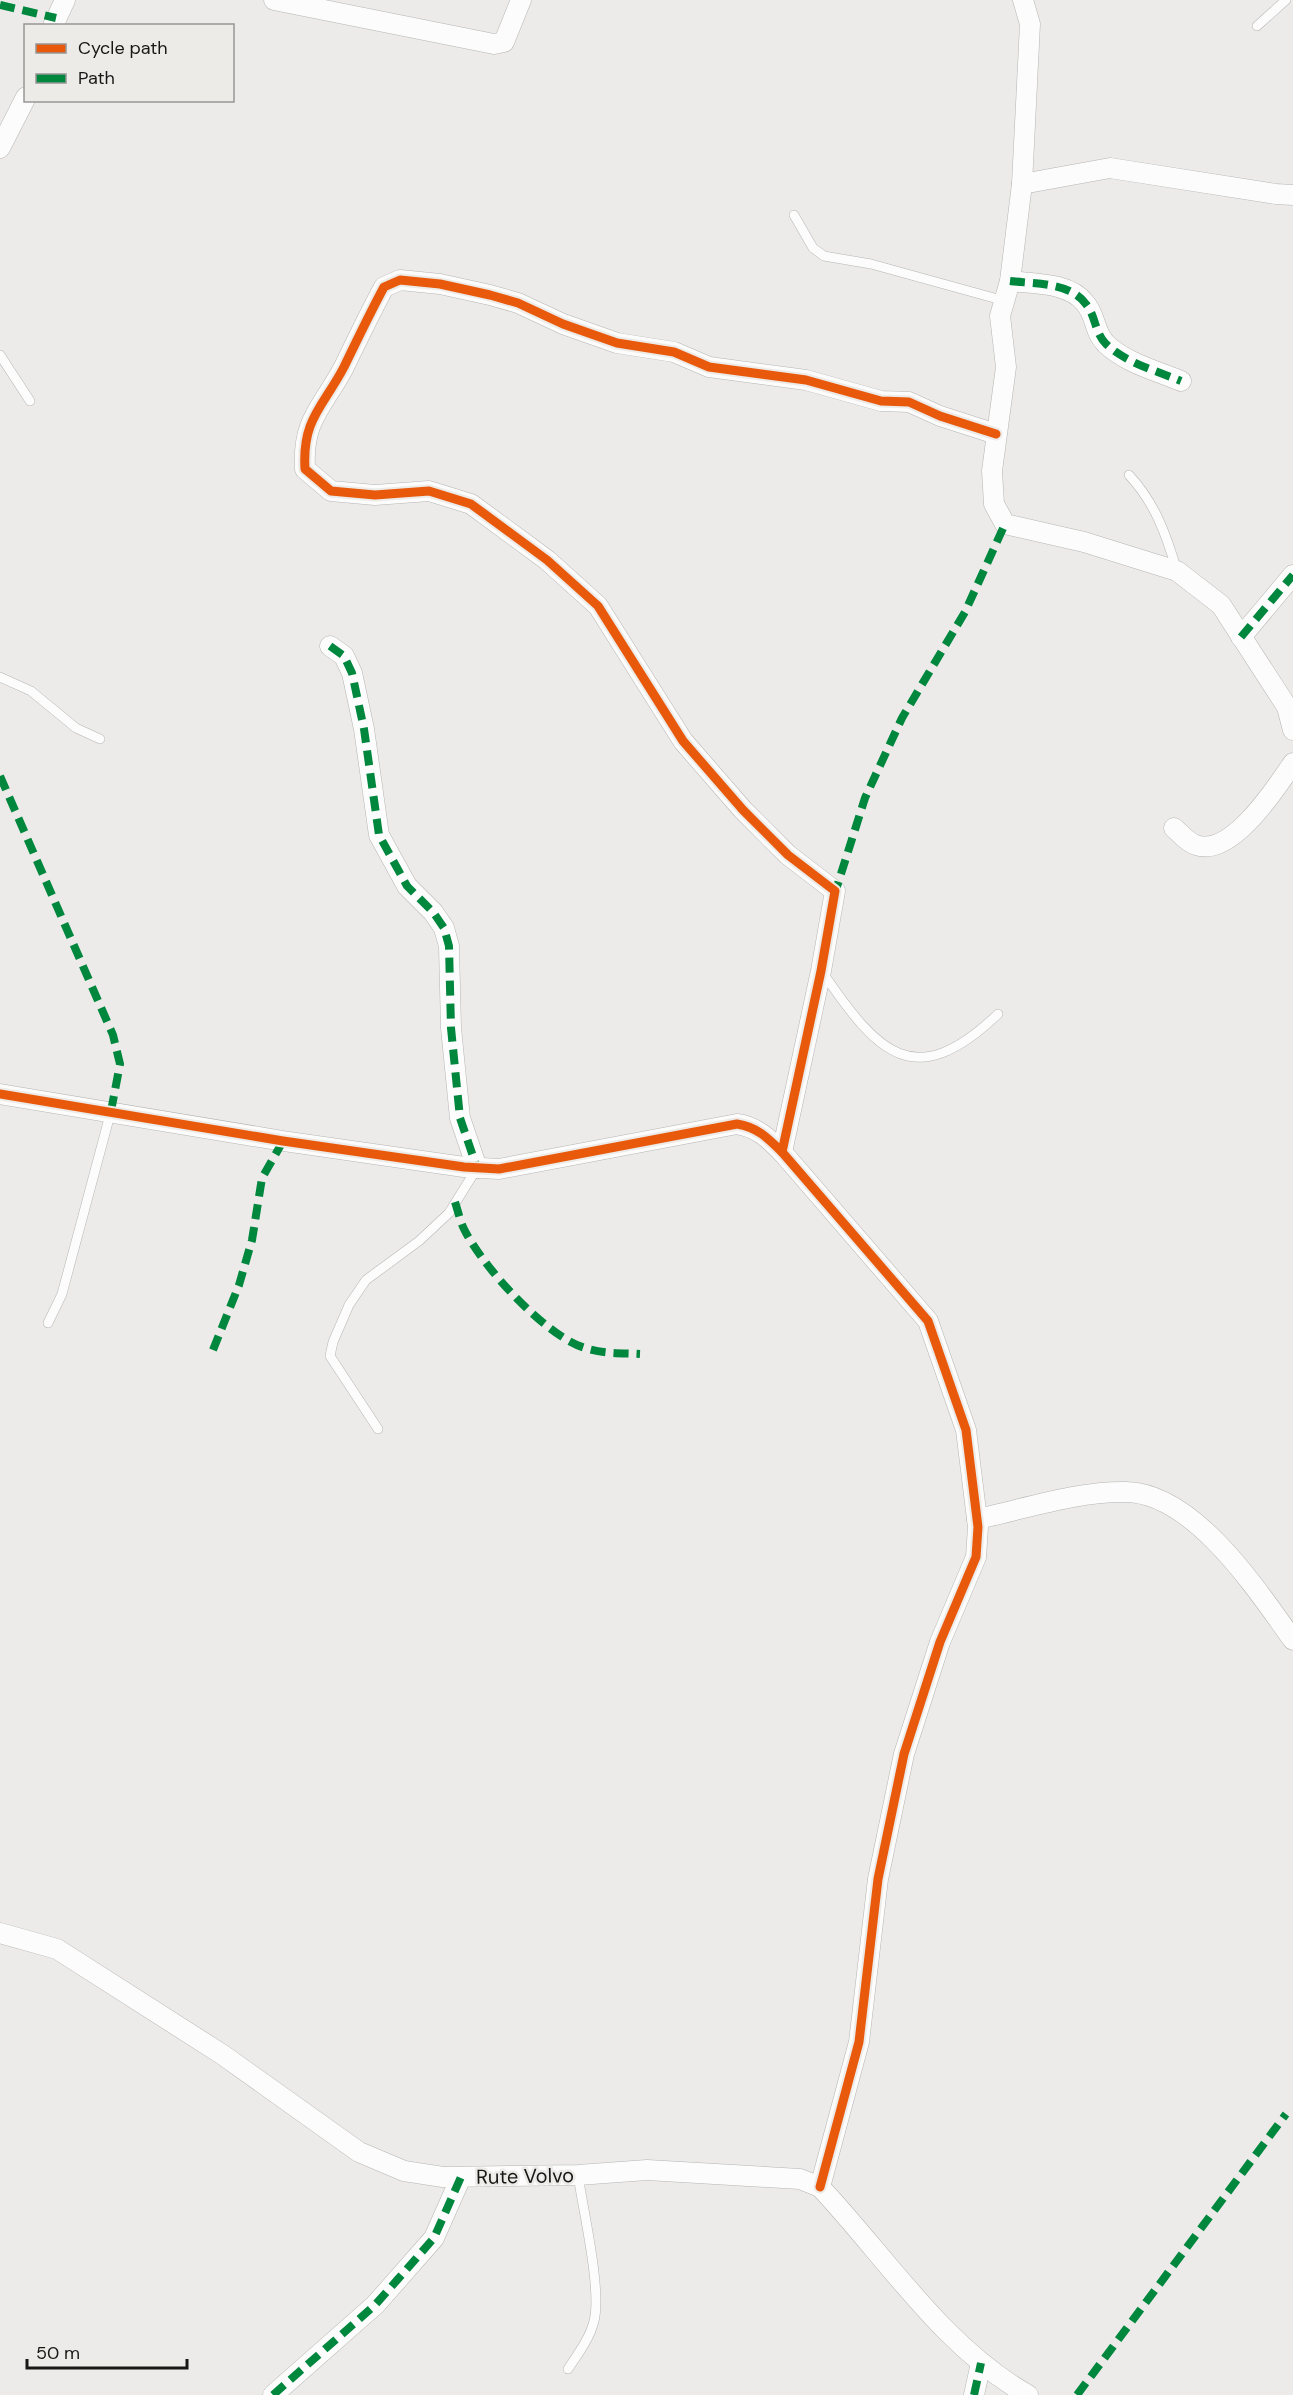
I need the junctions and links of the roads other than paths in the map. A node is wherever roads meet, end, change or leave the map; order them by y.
1 (65, 0) edge
2 (274, 0) edge
3 (521, 0) edge
4 (1023, 0) edge
5 (1286, 0) edge
6 (54, 24) edge
7 (1257, 26) dead end
8 (24, 101) edge
9 (0, 148) edge
10 (1022, 184) junction
11 (1293, 195) edge
12 (794, 215) dead end
13 (1010, 281) junction
14 (1005, 301) junction
15 (0, 355) edge
16 (1181, 381) dead end
17 (30, 400) dead end
18 (996, 434) junction
19 (1129, 475) dead end
20 (1177, 571) junction
21 (1293, 575) edge
22 (1241, 637) junction
23 (330, 646) dead end
24 (0, 677) edge
25 (1290, 709) edge
26 (1293, 730) edge
27 (100, 739) dead end
28 (1293, 763) edge
29 (1174, 828) dead end
30 (821, 971) junction
31 (998, 1014) dead end
32 (0, 1094) edge
33 (111, 1111) junction
34 (782, 1152) junction
35 (477, 1168) junction
36 (48, 1323) dead end
37 (378, 1429) dead end
38 (977, 1519) junction
39 (1293, 1640) edge
40 (0, 1933) edge
41 (578, 2175) junction
42 (461, 2177) junction
43 (820, 2187) junction
44 (981, 2363) junction
45 (568, 2369) dead end
46 (273, 2395) edge
47 (974, 2395) edge
48 (1028, 2395) edge

1 - 6 street
2 - 3 street
4 - 10 street
5 - 7 lane
8 - 9 street
10 - 11 street
10 - 13 street
12 - 14 lane
13 - 14 street
13 - 16 street
14 - 18 street
15 - 17 lane
18 - 20 street
18 - 30 street
19 - 20 lane
20 - 22 street
21 - 22 street
22 - 25 street
23 - 35 street
24 - 27 lane
25 - 26 street
28 - 29 street
30 - 31 lane
30 - 34 street
32 - 33 street
33 - 35 street
33 - 36 lane
34 - 35 street
34 - 38 street
35 - 37 lane
38 - 39 street
38 - 43 street
40 - 42 street, Rute Volvo
41 - 42 street, Rute Volvo
41 - 43 street, Rute Volvo
41 - 45 lane
42 - 46 street
43 - 44 street
44 - 47 street
44 - 48 street

